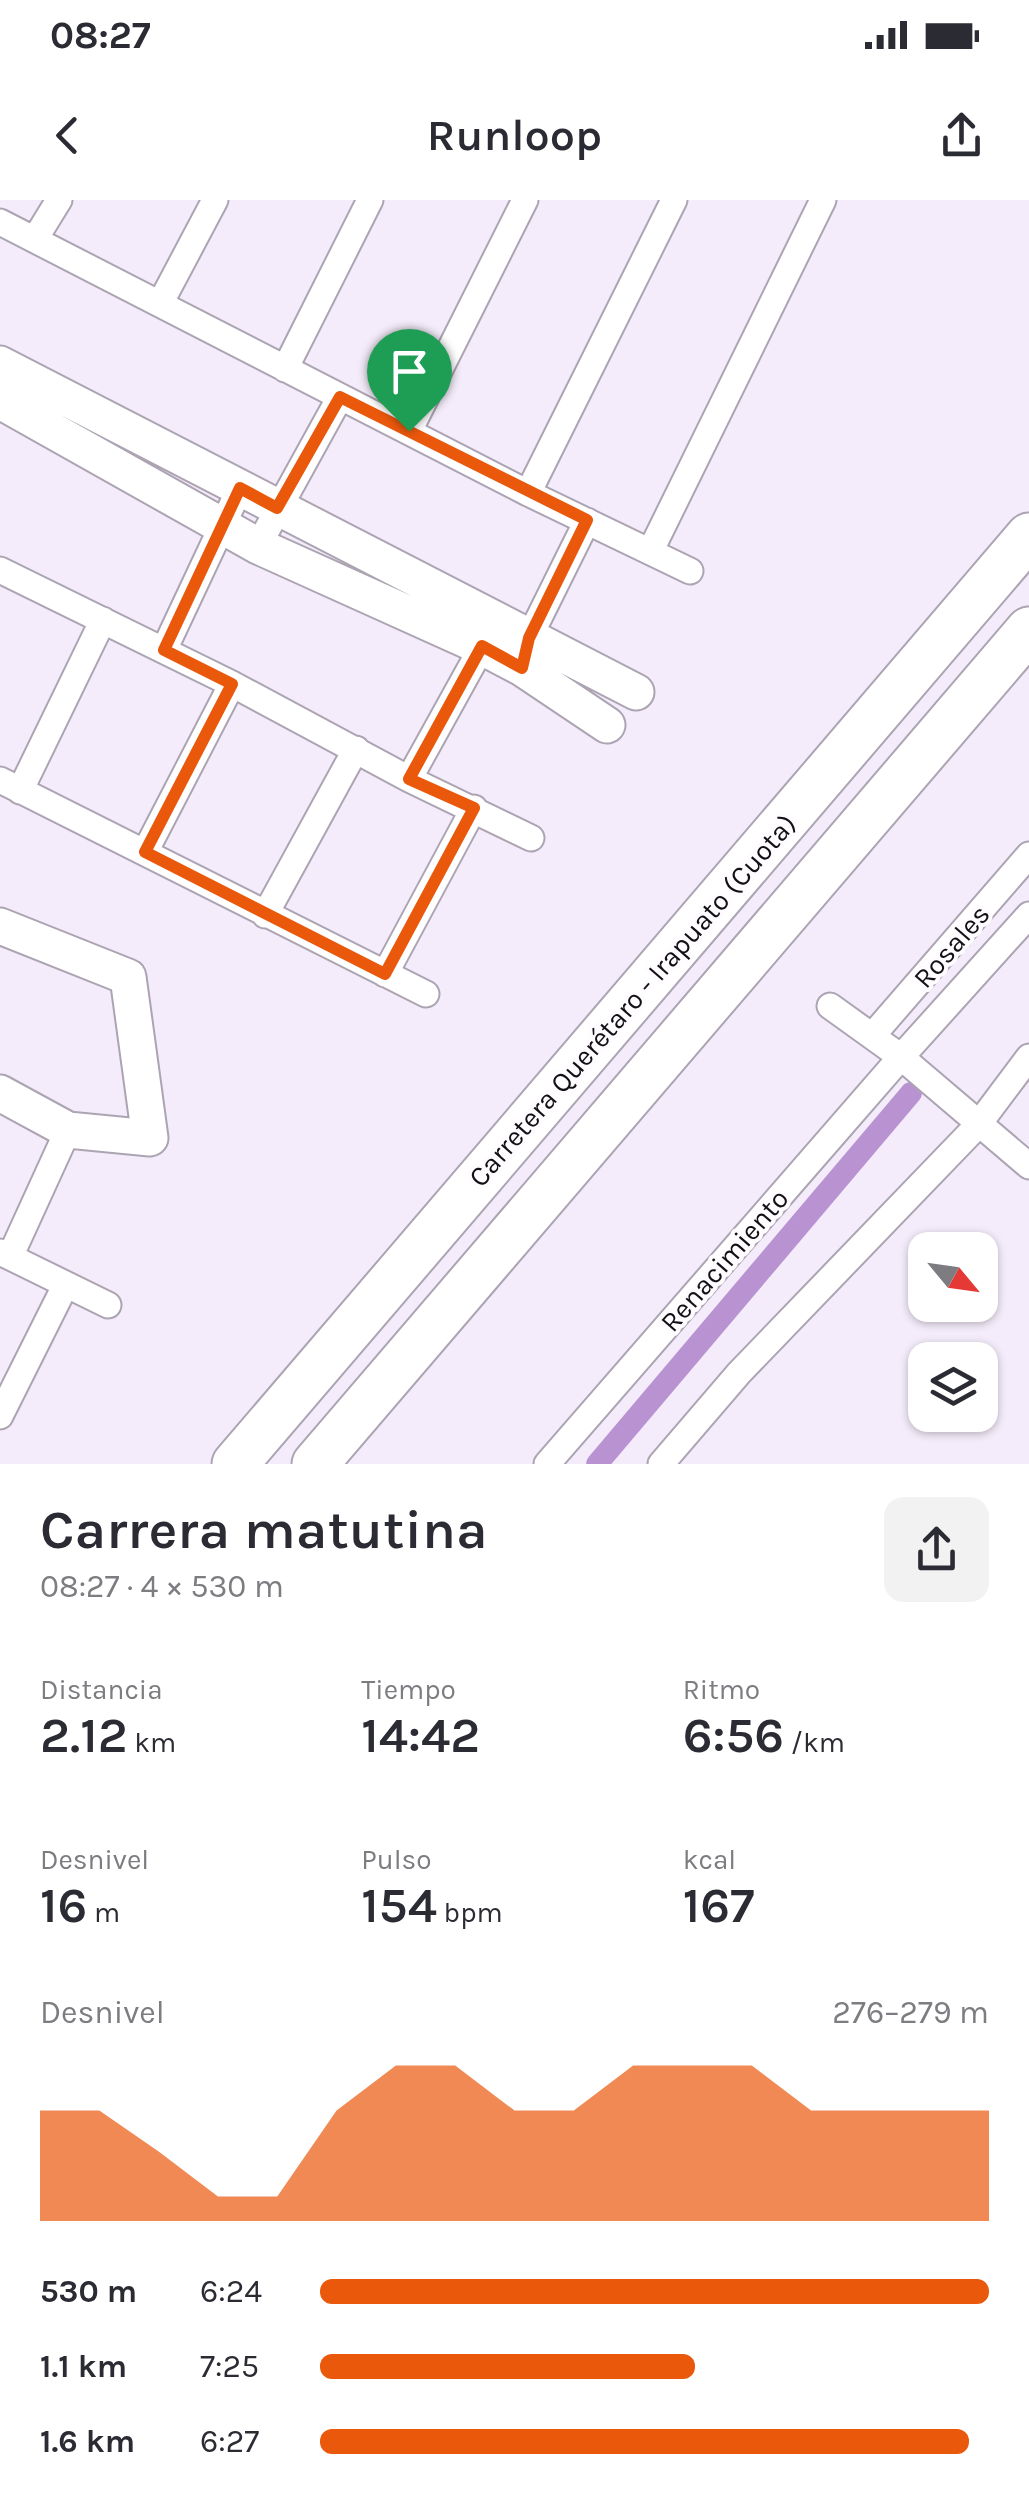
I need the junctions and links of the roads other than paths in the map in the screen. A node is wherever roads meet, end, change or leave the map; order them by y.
1 (59, 200) edge
2 (215, 200) edge
3 (370, 200) edge
4 (526, 200) edge
5 (674, 200) edge
6 (823, 200) edge
7 (0, 222) edge
8 (36, 239) junction
9 (161, 302) junction
10 (0, 364) edge
11 (285, 369) junction
12 (340, 397) junction
13 (0, 402) edge
14 (409, 431) junction
15 (240, 488) junction
16 (528, 493) junction
17 (277, 508) junction
18 (587, 520) junction
19 (220, 526) junction
20 (1029, 536) edge
21 (258, 546) junction
22 (651, 550) junction
23 (0, 570) edge
24 (690, 571) dead end
25 (103, 620) junction
26 (1029, 630) edge
27 (483, 631) junction
28 (164, 650) junction
29 (526, 653) junction
30 (232, 684) junction
31 (636, 692) dead end
32 (607, 725) dead end
33 (356, 749) junction
34 (409, 779) junction
35 (10, 785) edge
36 (474, 808) junction
37 (531, 838) dead end
38 (145, 852) junction
39 (1029, 855) edge
40 (265, 915) junction
41 (1029, 915) edge
42 (0, 926) edge
43 (385, 974) junction
44 (426, 994) dead end
45 (830, 1006) dead end
46 (872, 1036) junction
47 (901, 1057) junction
48 (1029, 1057) edge
49 (0, 1093) edge
50 (978, 1125) junction
51 (68, 1130) junction
52 (1029, 1166) edge
53 (5, 1255) edge
54 (65, 1286) junction
55 (108, 1305) dead end
56 (0, 1416) edge
57 (235, 1464) edge
58 (314, 1464) edge
59 (547, 1464) edge
60 (661, 1464) edge

1 - 8 street
2 - 9 street
3 - 11 street
4 - 14 street
5 - 16 street
6 - 22 street
7 - 8 street
8 - 9 street
9 - 11 street
10 - 15 street
11 - 12 street
12 - 14 street
12 - 17 street
13 - 19 street
14 - 16 street
15 - 17 street
15 - 19 street
16 - 18 street
17 - 21 street
17 - 27 street
18 - 22 street
18 - 29 street
19 - 21 street
19 - 28 street
20 - 57 highway, Carretera Querétaro - Irapuato (Cuota)
21 - 27 street
22 - 24 street
23 - 25 street
25 - 28 street
25 - 35 street
26 - 58 highway
27 - 29 street
27 - 34 street
28 - 30 street
29 - 31 street
29 - 32 street
30 - 33 street
30 - 38 street
33 - 34 street
33 - 40 street
34 - 36 street
35 - 38 street
36 - 37 street
36 - 43 street
38 - 40 street
39 - 46 street, Rosales
40 - 43 street
41 - 47 street, Renacimiento
42 - 51 street
43 - 44 street
45 - 46 street
46 - 47 street
47 - 50 street
47 - 59 street, Renacimiento
48 - 50 street
49 - 51 street
50 - 52 street
50 - 60 street
51 - 53 street
53 - 54 street
54 - 55 street
54 - 56 street

